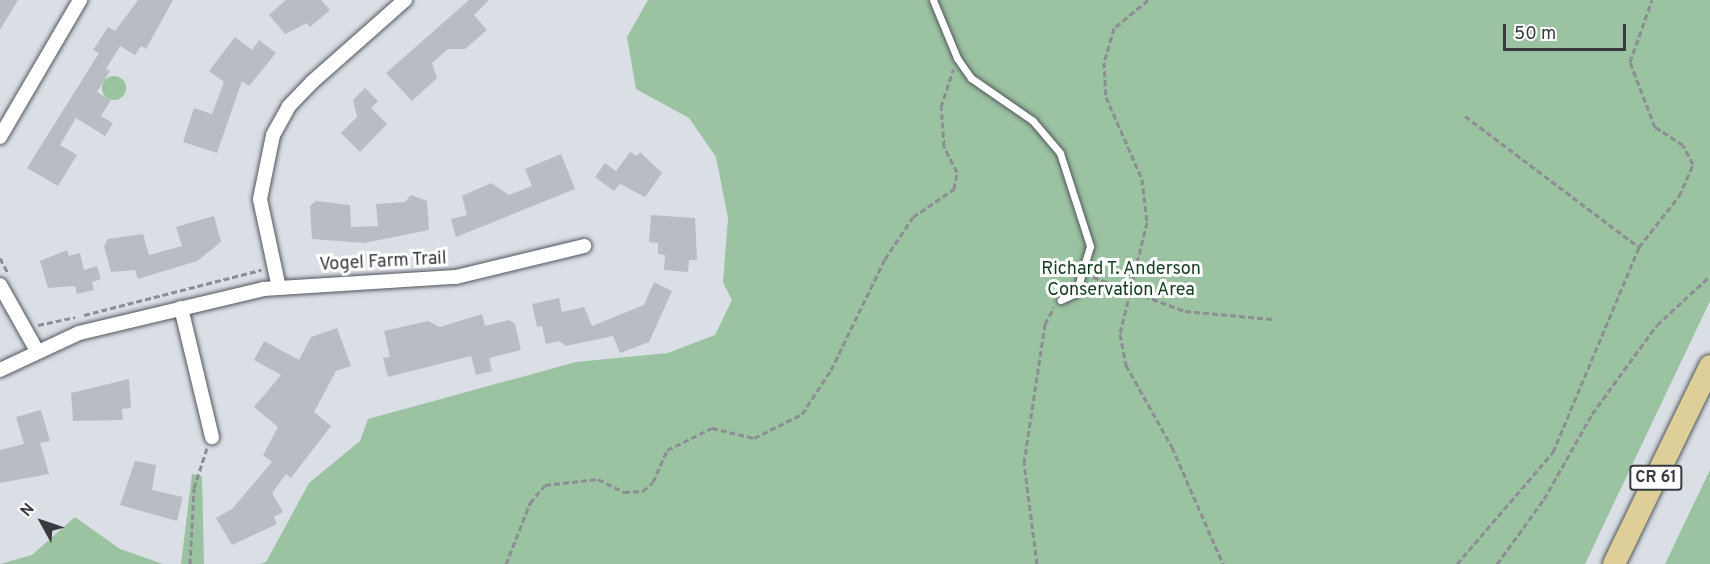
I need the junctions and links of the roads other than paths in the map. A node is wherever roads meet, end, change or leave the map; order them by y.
1 (80, 0) edge
2 (405, 0) edge
3 (933, 0) edge
4 (0, 136) edge
5 (584, 246) dead end
6 (7, 285) edge
7 (279, 288) junction
8 (1061, 300) road end
9 (181, 308) junction
10 (37, 351) junction
11 (1710, 366) edge
12 (0, 370) edge
13 (212, 437) road end
14 (1614, 564) edge

1 - 4 street
2 - 7 street
3 - 8 lane
5 - 7 street, Vogel Farm Trail
6 - 10 street
7 - 9 street, Vogel Farm Trail
9 - 10 street, Vogel Farm Trail
9 - 13 street
10 - 12 street, Vogel Farm Trail
11 - 14 main road, CR 61

